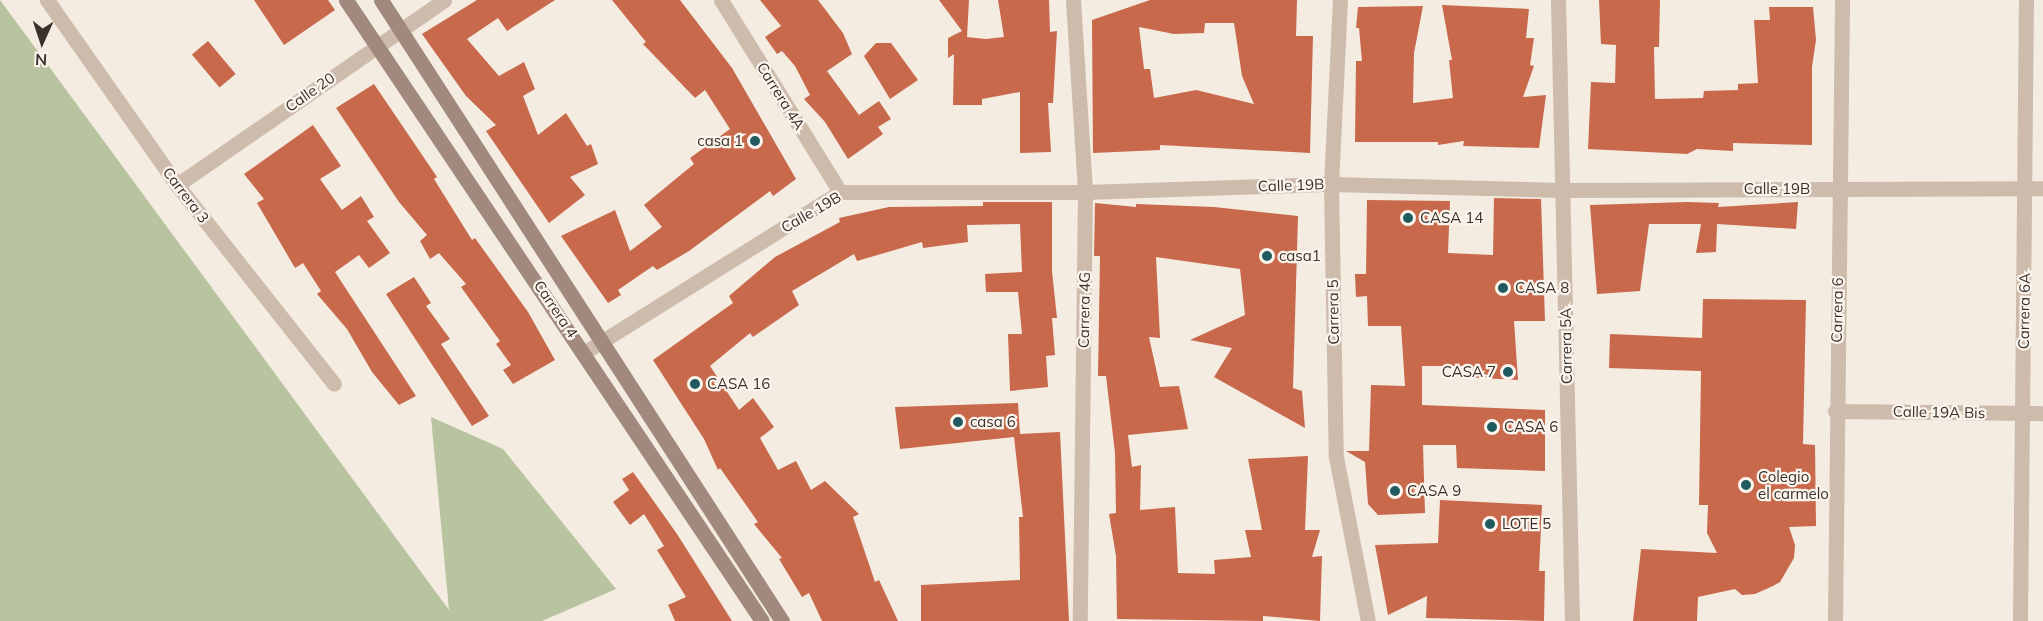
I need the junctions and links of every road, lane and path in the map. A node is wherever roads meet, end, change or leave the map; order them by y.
1 (47, 0) edge
2 (346, 0) edge
3 (381, 0) edge
4 (444, 0) edge
5 (721, 0) edge
6 (1089, 0) edge
7 (1340, 0) edge
8 (1558, 0) edge
9 (1842, 0) edge
10 (2026, 0) edge
11 (1073, 3) edge
12 (401, 28) junction
13 (377, 46) junction
14 (1331, 184) junction
15 (177, 185) junction
16 (2026, 188) junction
17 (2043, 188) edge
18 (1839, 189) junction
19 (1562, 190) junction
20 (840, 192) junction
21 (1085, 192) junction
22 (599, 342) junction
23 (585, 352) junction
24 (334, 384) dead end
25 (1835, 411) junction
26 (2023, 413) junction
27 (2043, 413) edge
28 (762, 621) edge
29 (782, 621) edge
30 (1080, 621) edge
31 (1368, 621) edge
32 (1572, 621) edge
33 (1835, 621) edge
34 (2020, 621) edge

1 - 15 street, Carrera 3
2 - 13 main road, Carrera 4
3 - 12 main road, Carrera 4
4 - 12 street, Calle 20
5 - 20 street, Carrera 4A
6 - 11 street
7 - 14 street, Carrera 5
8 - 19 street, Carrera 5A
9 - 18 street, Carrera 6
10 - 16 street, Carrera 6A
11 - 21 street, Carrera 4G
12 - 13 street, Calle 20
12 - 22 main road, Carrera 4
13 - 15 street, Calle 20
13 - 23 main road, Carrera 4
14 - 19 street, Calle 19B
14 - 21 street, Calle 19B
14 - 31 street, Carrera 5
15 - 24 street, Carrera 3
16 - 17 street, Calle 19B
16 - 18 street, Calle 19B
16 - 26 street, Carrera 6A
18 - 19 street, Calle 19B
18 - 25 street, Carrera 6
19 - 32 street, Carrera 5A
20 - 21 street, Calle 19B
20 - 22 street, Calle 19B
21 - 30 street, Carrera 4G
22 - 23 street, Calle 19B
22 - 29 main road, Carrera 4
23 - 28 main road, Carrera 4
25 - 26 street, Calle 19A Bis
25 - 33 street, Carrera 6
26 - 27 street, Calle 19A Bis
26 - 34 street, Carrera 6A

